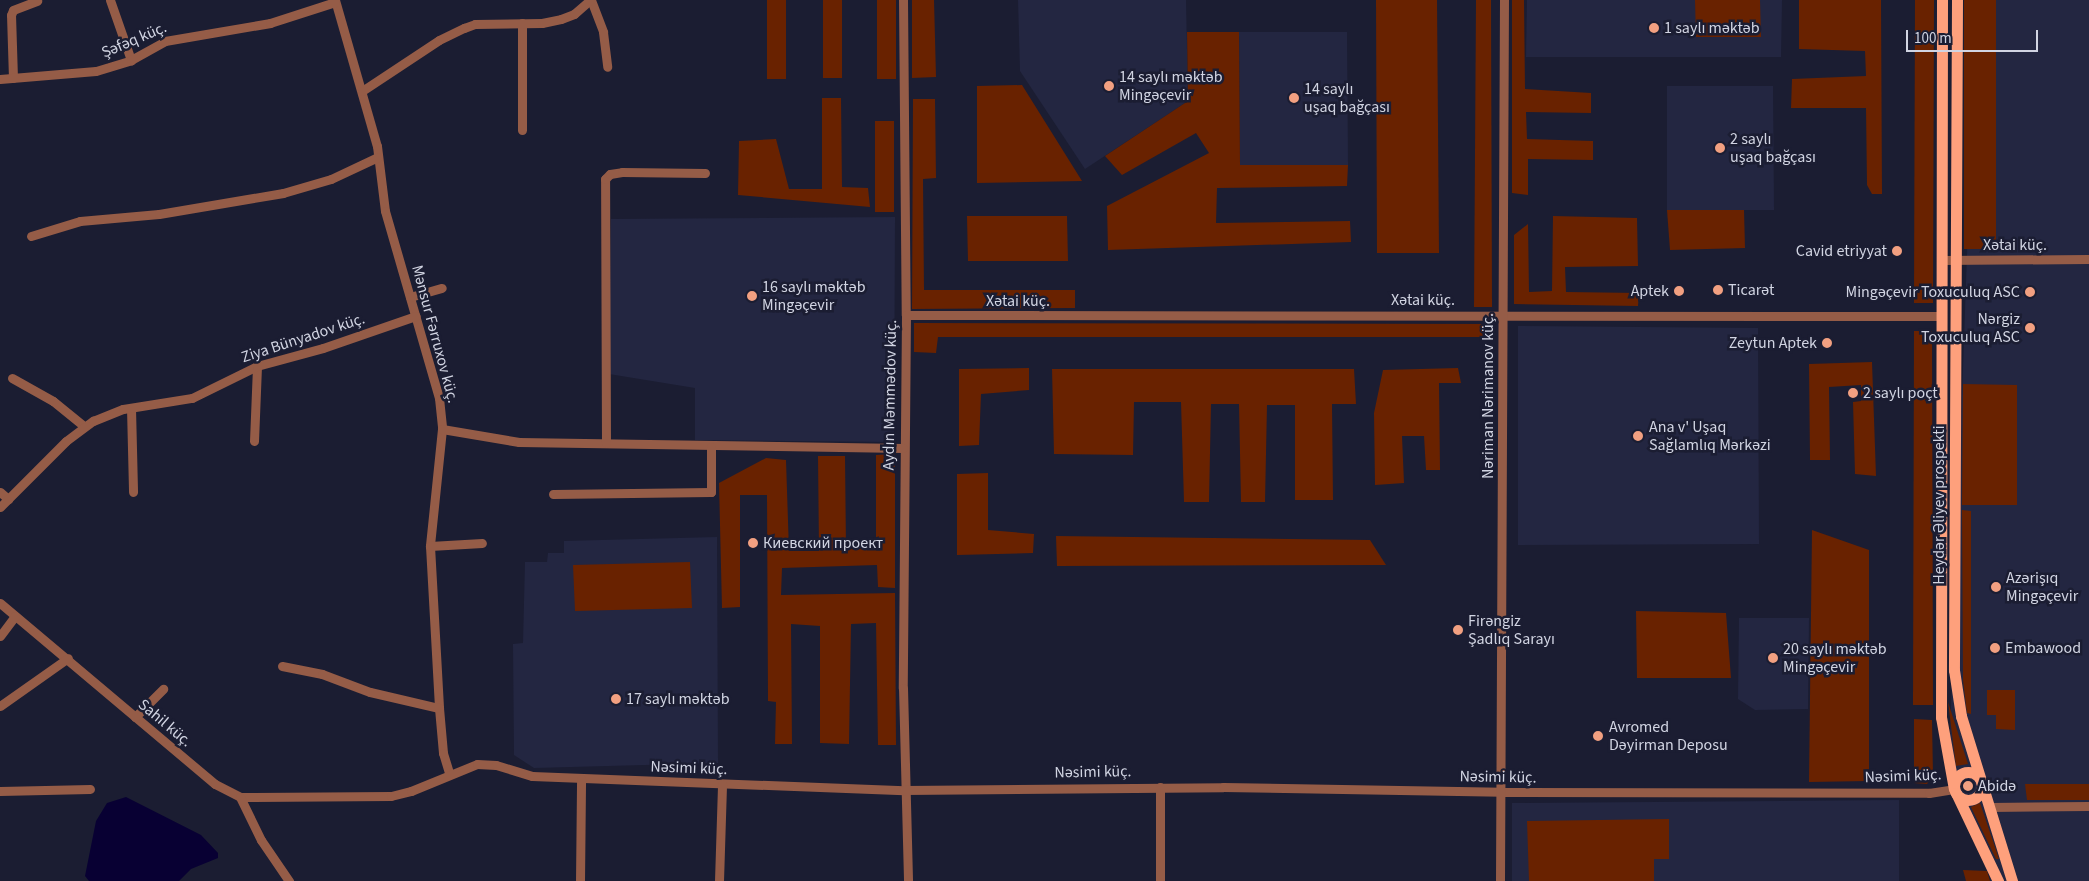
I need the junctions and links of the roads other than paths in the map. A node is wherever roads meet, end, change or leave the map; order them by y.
1 (110, 0) edge
2 (590, 0) edge
3 (903, 0) edge
4 (1504, 0) edge
5 (1942, 0) edge
6 (1957, 0) edge
7 (37, 1) edge
8 (335, 1) edge
9 (522, 23) junction
10 (131, 60) junction
11 (608, 67) dead end
12 (13, 78) junction
13 (0, 79) edge
14 (362, 91) junction
15 (522, 130) dead end
16 (378, 157) junction
17 (705, 173) dead end
18 (31, 236) dead end
19 (2089, 259) edge
20 (1942, 260) junction
21 (1956, 260) junction
22 (442, 288) dead end
23 (410, 297) junction
24 (906, 315) junction
25 (1504, 315) junction
26 (416, 316) junction
27 (1940, 316) junction
28 (257, 366) junction
29 (12, 378) dead end
30 (131, 408) junction
31 (84, 426) junction
32 (442, 429) junction
33 (254, 441) dead end
34 (606, 443) junction
35 (711, 447) junction
36 (903, 448) junction
37 (0, 492) edge
38 (133, 492) dead end
39 (553, 494) dead end
40 (8, 499) junction
41 (0, 507) edge
42 (482, 543) dead end
43 (430, 546) junction
44 (0, 603) edge
45 (15, 616) junction
46 (0, 636) edge
47 (68, 658) junction
48 (282, 666) dead end
49 (163, 689) dead end
50 (0, 706) edge
51 (439, 708) junction
52 (135, 717) junction
53 (449, 773) junction
54 (581, 778) junction
55 (1981, 782) junction
56 (722, 784) junction
57 (1160, 787) junction
58 (90, 789) dead end
59 (904, 790) junction
60 (0, 791) edge
61 (1955, 791) junction
62 (1501, 792) junction
63 (240, 796) junction
64 (2089, 806) edge
65 (1990, 807) junction
66 (289, 881) edge
67 (580, 881) edge
68 (719, 881) edge
69 (908, 881) edge
70 (1160, 881) edge
71 (1500, 881) edge
72 (1998, 881) edge
73 (2012, 881) edge

1 - 10 street
2 - 9 street
2 - 11 street
3 - 24 street, Aydın Məmmədov küç.
4 - 25 street, Nəriman Nərimanov küç.
5 - 20 main road, Heydər Əliyev prospekti
6 - 21 main road, Heydər Əliyev prospekti
7 - 12 street
8 - 10 street, Şəfəq küç.
8 - 14 street, Mənsur Fərruxov küç.
9 - 14 street
9 - 15 street
10 - 12 street, Şəfəq küç.
12 - 13 street, Şəfəq küç.
14 - 16 street, Mənsur Fərruxov küç.
16 - 18 street
16 - 23 street, Mənsur Fərruxov küç.
17 - 34 street
19 - 21 street, Xətai küç.
20 - 21 street, Xətai küç.
20 - 27 main road, Heydər Əliyev prospekti
21 - 55 main road, Heydər Əliyev prospekti
22 - 23 street
23 - 26 street, Mənsur Fərruxov küç.
24 - 25 street, Xətai küç.
24 - 36 street, Aydın Məmmədov küç.
25 - 27 street, Xətai küç.
25 - 62 street, Nəriman Nərimanov küç.
26 - 28 street, Ziya Bünyadov küç.
26 - 32 street, Mənsur Fərruxov küç.
27 - 61 main road, Heydər Əliyev prospekti
28 - 30 street, Ziya Bünyadov küç.
28 - 33 street
29 - 31 street
30 - 31 street, Ziya Bünyadov küç.
30 - 38 street
31 - 40 street, Ziya Bünyadov küç.
32 - 34 street
32 - 43 street, Mənsur Fərruxov küç.
34 - 35 street
35 - 36 street
35 - 39 street
36 - 59 street, Aydın Məmmədov küç.
37 - 40 street
40 - 41 street, Ziya Bünyadov küç.
42 - 43 street
43 - 51 street, Mənsur Fərruxov küç.
44 - 45 street, Sahil küç.
45 - 46 street
45 - 47 street, Sahil küç.
47 - 50 street
47 - 52 street, Sahil küç.
48 - 51 street
49 - 52 street
51 - 53 street, Mənsur Fərruxov küç.
52 - 63 street, Sahil küç.
53 - 54 street, Nəsimi küç.
53 - 63 street, Nəsimi küç.
54 - 56 street, Nəsimi küç.
54 - 67 street
55 - 61 main road
55 - 61 main road
55 - 65 main road, Heydər Əliyev prospekti
56 - 59 street, Nəsimi küç.
56 - 68 street
57 - 59 street, Nəsimi küç.
57 - 62 street, Nəsimi küç.
57 - 70 street
58 - 60 street
59 - 69 street, Aydın Məmmədov küç.
61 - 62 street, Nəsimi küç.
61 - 72 main road, Heydər Əliyev prospekti
62 - 71 street, Nəriman Nərimanov küç.
63 - 66 street
64 - 65 street
65 - 73 main road, Heydər Əliyev prospekti

